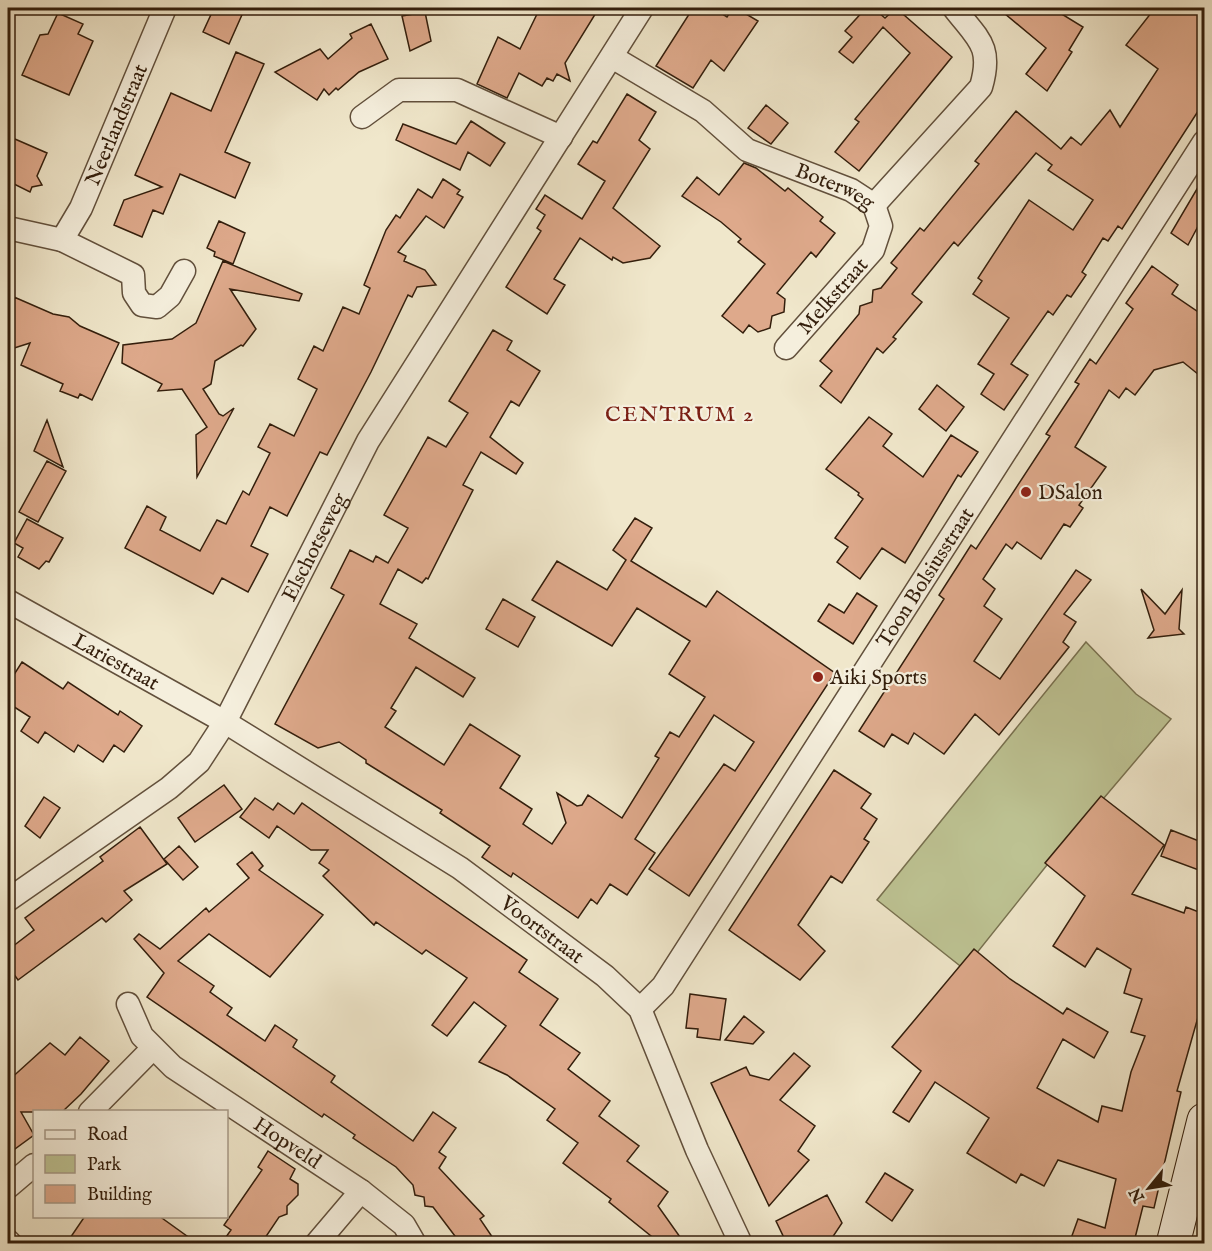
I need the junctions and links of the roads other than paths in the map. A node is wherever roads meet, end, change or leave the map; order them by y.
1 (165, 8) edge
2 (642, 8) edge
3 (954, 8) edge
4 (612, 57) junction
5 (362, 117) dead end
6 (561, 137) junction
7 (1204, 141) edge
8 (874, 205) junction
9 (8, 228) edge
10 (62, 240) junction
11 (184, 271) dead end
12 (786, 348) dead end
13 (8, 601) edge
14 (225, 722) junction
15 (8, 900) edge
16 (128, 1004) dead end
17 (640, 1009) junction
18 (153, 1048) junction
19 (92, 1110) edge
20 (1204, 1120) edge
21 (33, 1166) edge
22 (8, 1186) edge
23 (361, 1191) junction
24 (316, 1244) edge
25 (416, 1244) edge
26 (741, 1244) edge
27 (1173, 1244) edge

1 - 10 street, Neerlandstraat
2 - 4 street, Elschotseweg
3 - 8 street, Boterweg
4 - 6 street, Elschotseweg
4 - 8 street, Boterweg
5 - 6 street
6 - 14 street, Elschotseweg
7 - 17 street, Toon Bolsiusstraat
8 - 12 street, Melkstraat
9 - 10 street
10 - 11 street
13 - 14 street, Lariestraat
14 - 15 street, Elschotseweg
14 - 17 street, Voortstraat
16 - 18 street, Hopveld
17 - 26 street, Voortstraat
18 - 19 street
18 - 23 street, Hopveld
20 - 27 street
21 - 22 street
23 - 24 street
23 - 25 street, Hopveld

